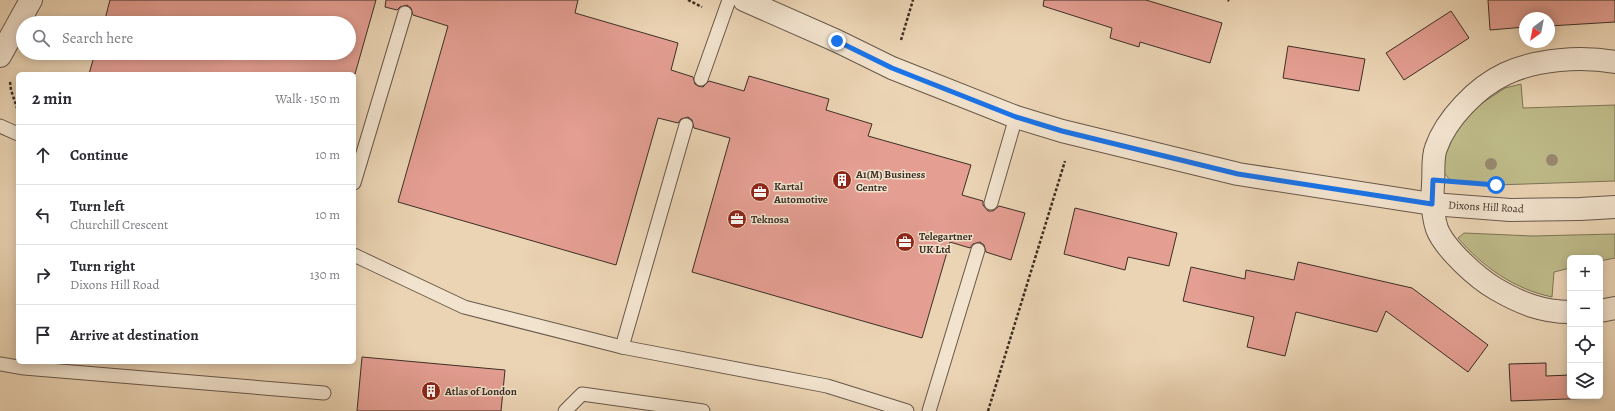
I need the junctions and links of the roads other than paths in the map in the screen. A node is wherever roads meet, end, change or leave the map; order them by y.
1 (729, 0) edge
2 (744, 0) edge
3 (29, 1) edge
4 (405, 13) dead end
5 (21, 16) edge
6 (16, 26) edge
7 (0, 56) edge
8 (1615, 62) edge
9 (701, 79) dead end
10 (1016, 117) junction
11 (686, 125) dead end
12 (0, 126) edge
13 (16, 133) edge
14 (356, 176) edge
15 (991, 203) dead end
16 (1432, 204) junction
17 (1615, 206) edge
18 (978, 250) dead end
19 (356, 256) edge
20 (1615, 308) edge
21 (1603, 310) edge
22 (1567, 312) edge
23 (622, 347) junction
24 (0, 364) edge
25 (324, 393) dead end
26 (565, 411) edge
27 (703, 411) edge
28 (907, 411) edge
29 (929, 411) edge

1 - 9 lane
2 - 10 street, Dixons Hill Road
3 - 5 street
4 - 14 lane
6 - 7 street
8 - 16 street
10 - 15 lane
10 - 16 street, Dixons Hill Road
11 - 23 lane
12 - 13 lane
16 - 17 street, Dixons Hill Road
16 - 22 street
18 - 29 lane
19 - 23 lane
20 - 21 street
23 - 28 lane
24 - 25 lane
26 - 27 lane

